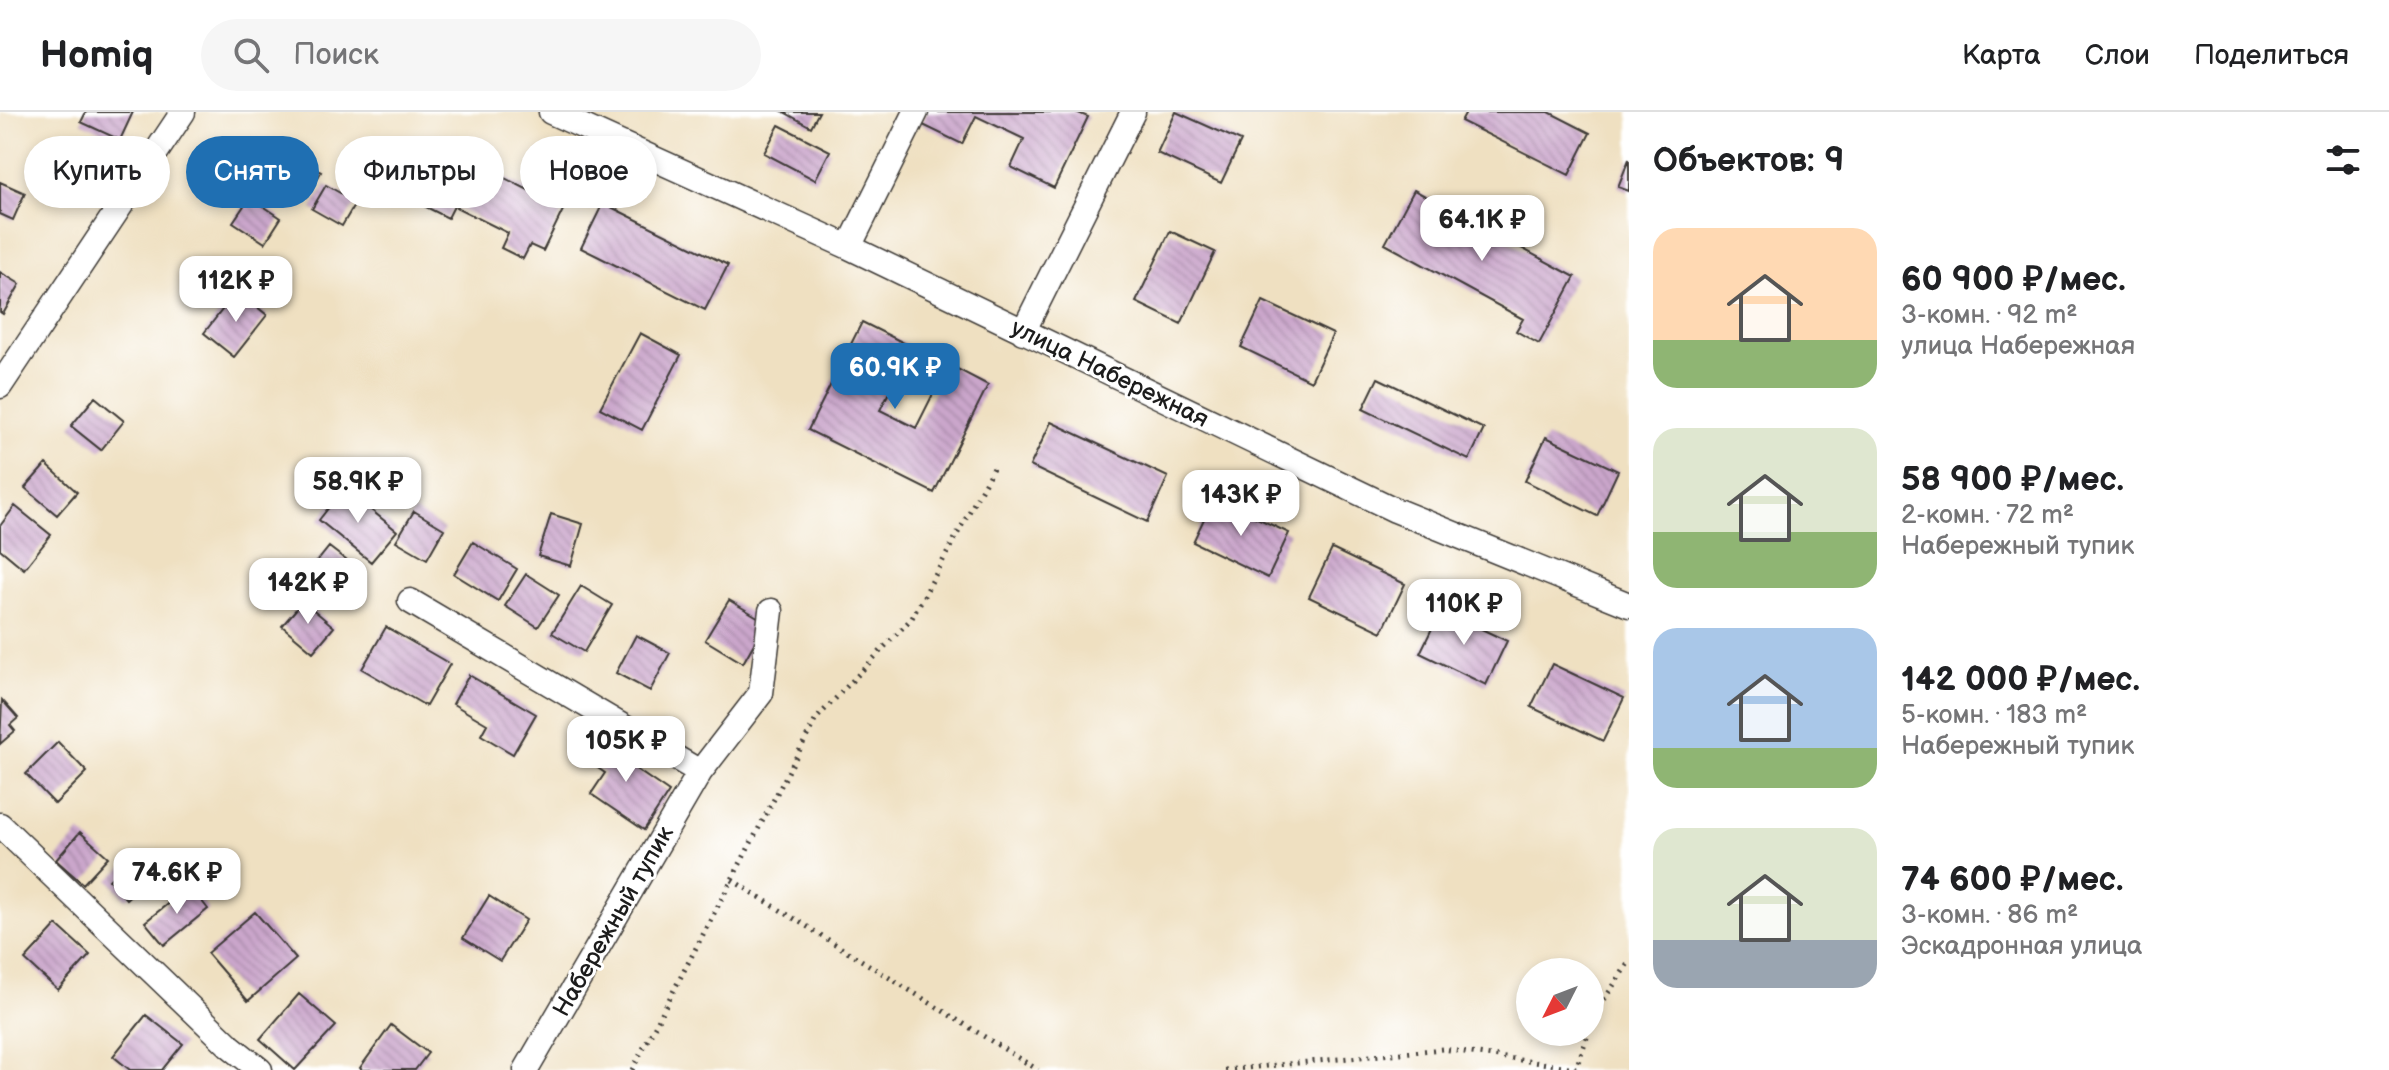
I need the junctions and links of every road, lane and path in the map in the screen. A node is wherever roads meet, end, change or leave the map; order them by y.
1 (183, 112) edge
2 (551, 112) edge
3 (916, 112) edge
4 (1133, 112) edge
5 (849, 247) junction
6 (1023, 332) junction
7 (0, 386) edge
8 (993, 468) dead end
9 (410, 601) dead end
10 (1629, 605) edge
11 (771, 611) dead end
12 (700, 772) junction
13 (0, 825) edge
14 (732, 880) junction
15 (1629, 962) edge
16 (1604, 1000) edge
17 (1583, 1046) edge
18 (1575, 1069) edge
19 (260, 1070) edge
20 (526, 1070) edge
21 (632, 1070) edge
22 (1038, 1070) edge
23 (1225, 1070) edge

1 - 7 street
2 - 5 street, улица Набережная
3 - 5 street
4 - 6 street
5 - 6 street, улица Набережная
6 - 10 street, улица Набережная
8 - 14 path
9 - 12 street
11 - 12 street, Набережный тупик
12 - 20 street, Набережный тупик
13 - 19 street
14 - 21 path
14 - 22 path
15 - 16 path
17 - 18 path
18 - 23 path

